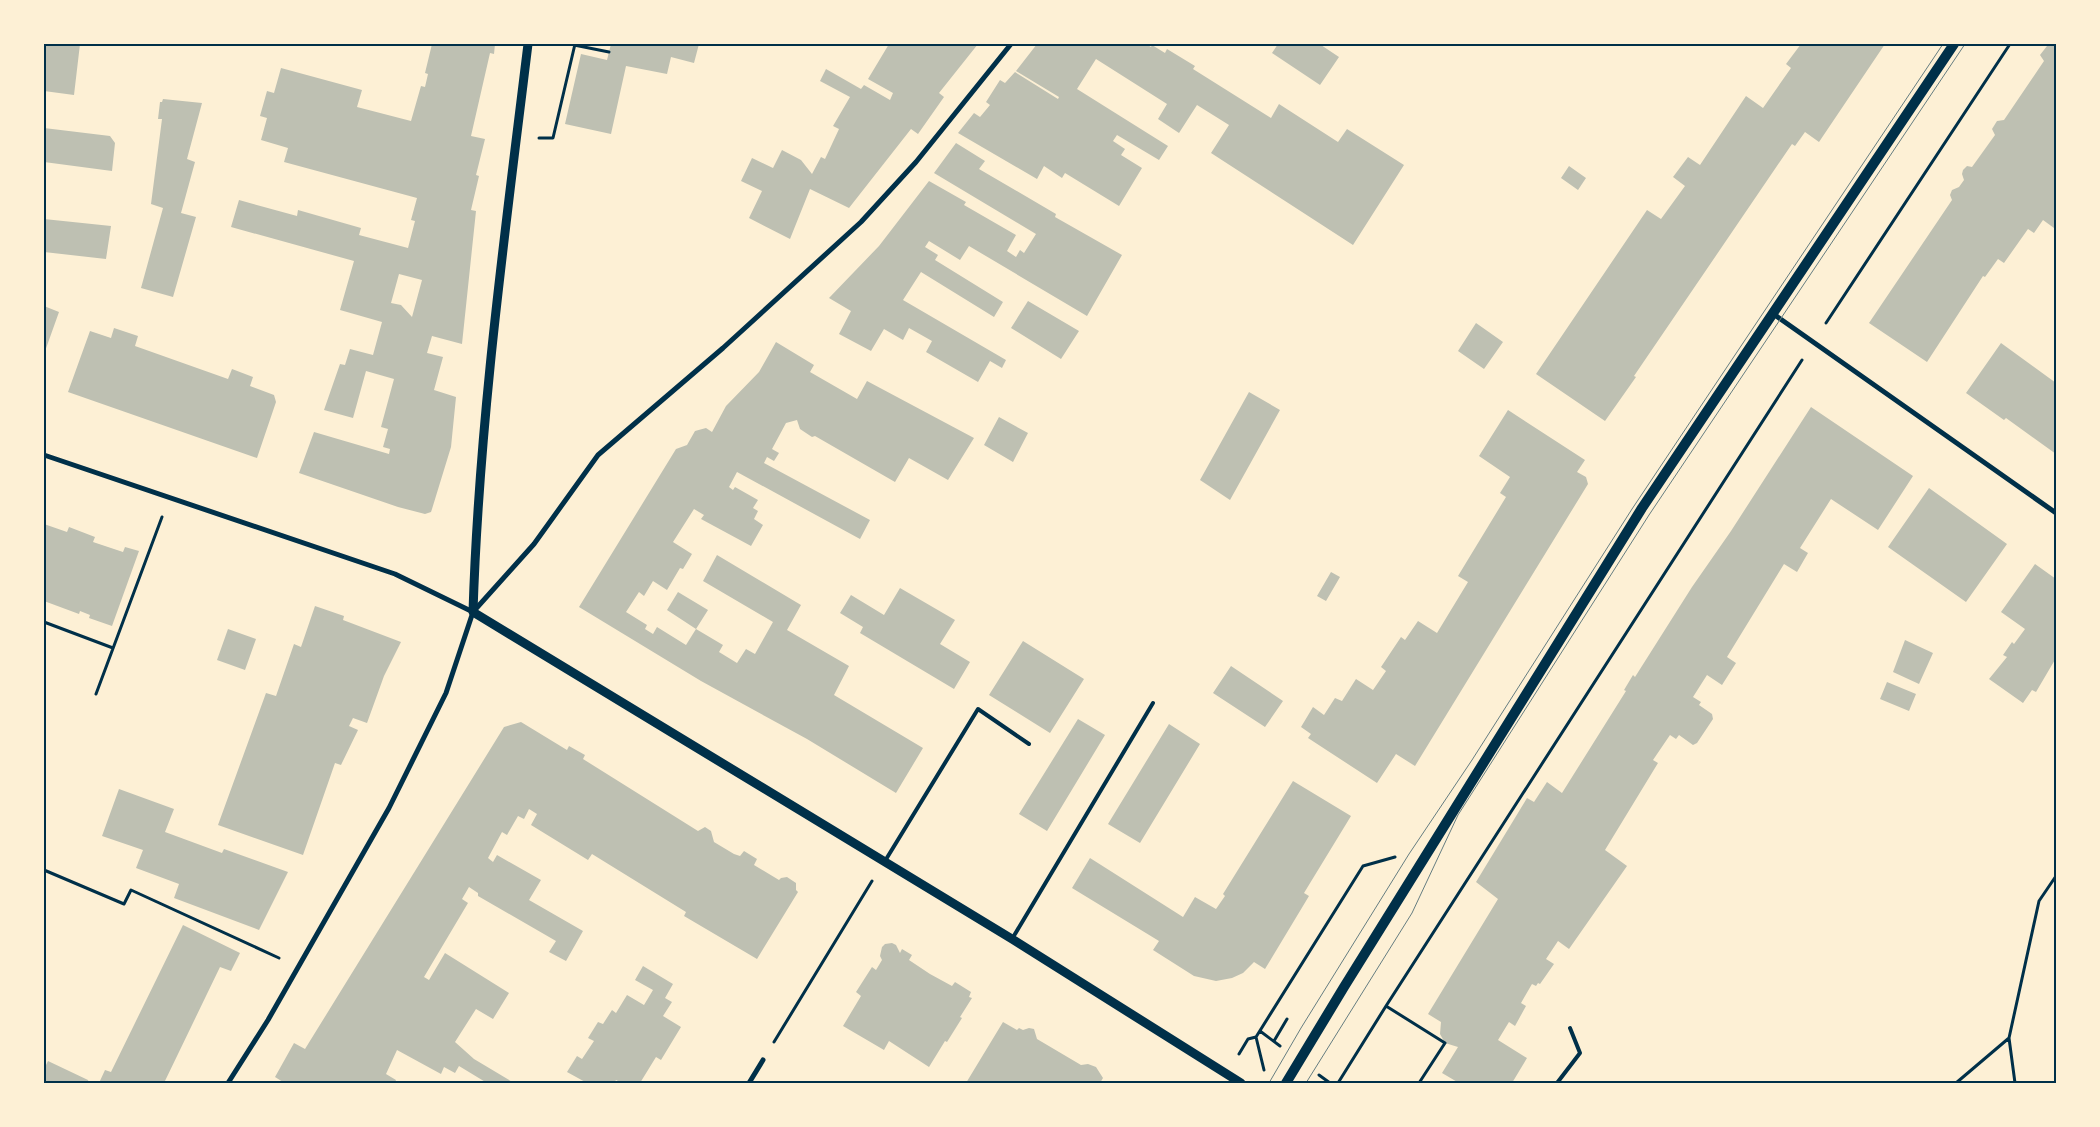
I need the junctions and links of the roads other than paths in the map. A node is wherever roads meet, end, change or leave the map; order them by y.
1 (528, 44) edge
2 (1011, 44) edge
3 (1954, 44) edge
4 (1772, 313) junction
5 (44, 455) edge
6 (2056, 512) edge
7 (473, 612) junction
8 (1153, 703) dead end
9 (1029, 744) dead end
10 (885, 861) junction
11 (1012, 939) junction
12 (1570, 1028) dead end
13 (763, 1060) road end
14 (228, 1083) edge
15 (749, 1083) edge
16 (1241, 1083) edge
17 (1286, 1083) edge
18 (1557, 1083) edge

1 - 7 street
2 - 7 street
3 - 4 main road
4 - 6 street
4 - 17 main road
5 - 7 street
7 - 10 street
7 - 14 street
8 - 11 lane
9 - 10 lane
10 - 11 street
11 - 16 street
12 - 18 lane
13 - 15 street

